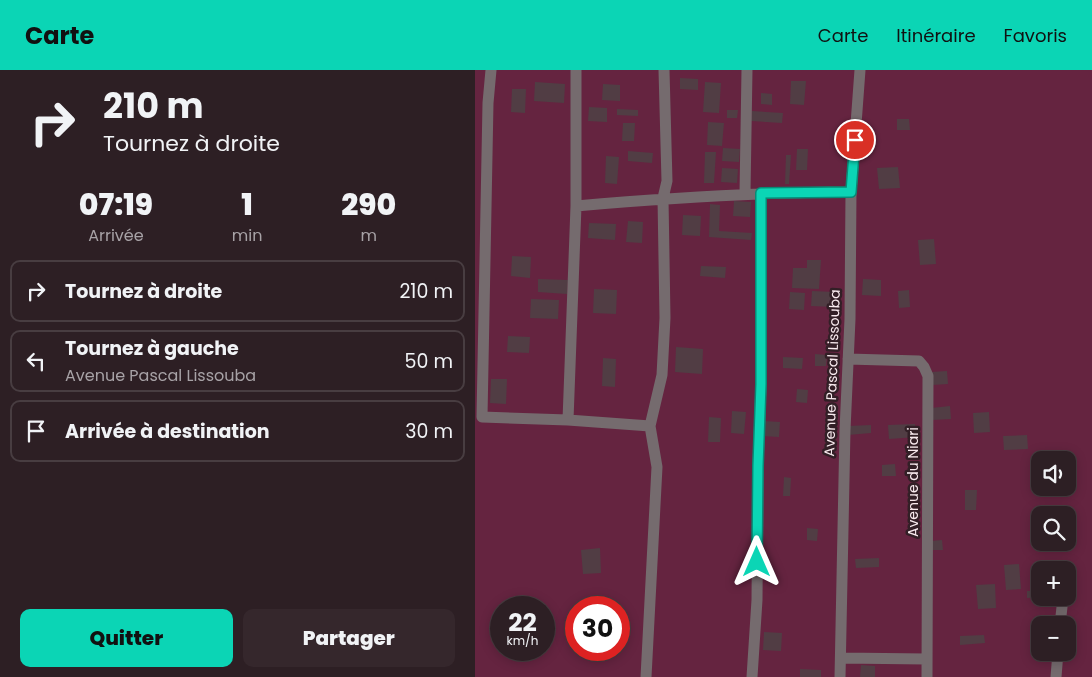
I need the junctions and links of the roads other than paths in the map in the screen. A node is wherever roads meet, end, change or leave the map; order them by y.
1 (491, 70) edge
2 (576, 70) edge
3 (664, 70) edge
4 (747, 70) edge
5 (860, 70) edge
6 (851, 192) junction
7 (761, 193) junction
8 (745, 194) junction
9 (663, 198) junction
10 (576, 206) junction
11 (848, 359) junction
12 (478, 417) edge
13 (568, 420) junction
14 (650, 426) junction
15 (842, 658) junction
16 (926, 659) junction
17 (1057, 661) edge
18 (647, 677) edge
19 (752, 677) edge
20 (841, 677) edge
21 (927, 677) edge
22 (1056, 677) edge

1 - 12 street
2 - 10 street
3 - 9 street
4 - 8 street
5 - 6 street, Avenue Pascal Lissouba
6 - 7 street
6 - 11 street, Avenue Pascal Lissouba
7 - 8 street
7 - 19 street
8 - 9 street
9 - 10 street
9 - 14 street
10 - 13 street
11 - 15 street, Avenue Pascal Lissouba
11 - 16 street, Avenue du Niari
12 - 13 street
13 - 14 street
14 - 18 street
15 - 16 street
15 - 20 street, Avenue Pascal Lissouba
16 - 21 street, Avenue du Niari
17 - 22 street

